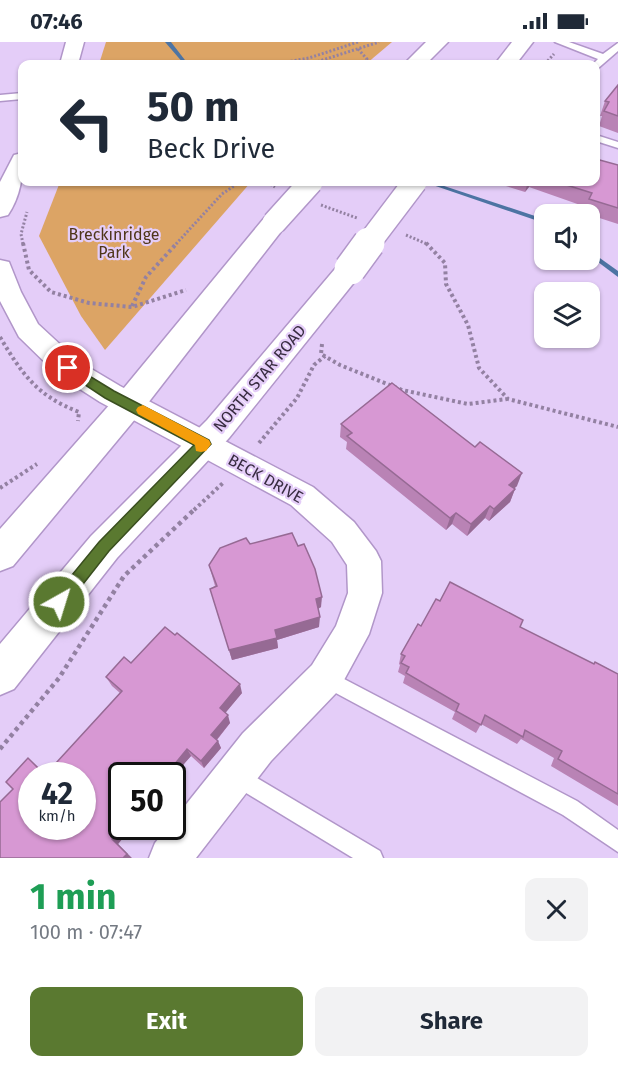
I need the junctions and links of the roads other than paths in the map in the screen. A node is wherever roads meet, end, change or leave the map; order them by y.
1 (75, 42) edge
2 (438, 42) edge
3 (523, 42) edge
4 (560, 42) edge
5 (618, 46) edge
6 (604, 58) junction
7 (70, 60) edge
8 (418, 60) edge
9 (508, 60) edge
10 (600, 62) edge
11 (18, 96) edge
12 (0, 98) edge
13 (600, 139) edge
14 (618, 145) edge
15 (13, 167) edge
16 (412, 186) edge
17 (313, 192) edge
18 (0, 210) edge
19 (0, 268) edge
20 (130, 403) junction
21 (204, 444) junction
22 (0, 555) edge
23 (0, 675) edge
24 (325, 678) junction
25 (235, 775) junction
26 (618, 842) edge
27 (170, 858) edge
28 (373, 858) edge

1 - 7 street
2 - 8 main road
3 - 9 main road
4 - 6 lane
5 - 6 lane
6 - 10 lane
11 - 12 lane
13 - 14 lane
15 - 18 street
16 - 21 main road, NORTH STAR ROAD, bridge
17 - 20 main road, bridge
19 - 20 street, BECK DRIVE
20 - 21 street, BECK DRIVE
20 - 22 main road
21 - 23 main road, NORTH STAR ROAD
21 - 24 street, BECK DRIVE
24 - 25 street, BECK DRIVE
24 - 26 lane
25 - 27 street, BECK DRIVE
25 - 28 lane

